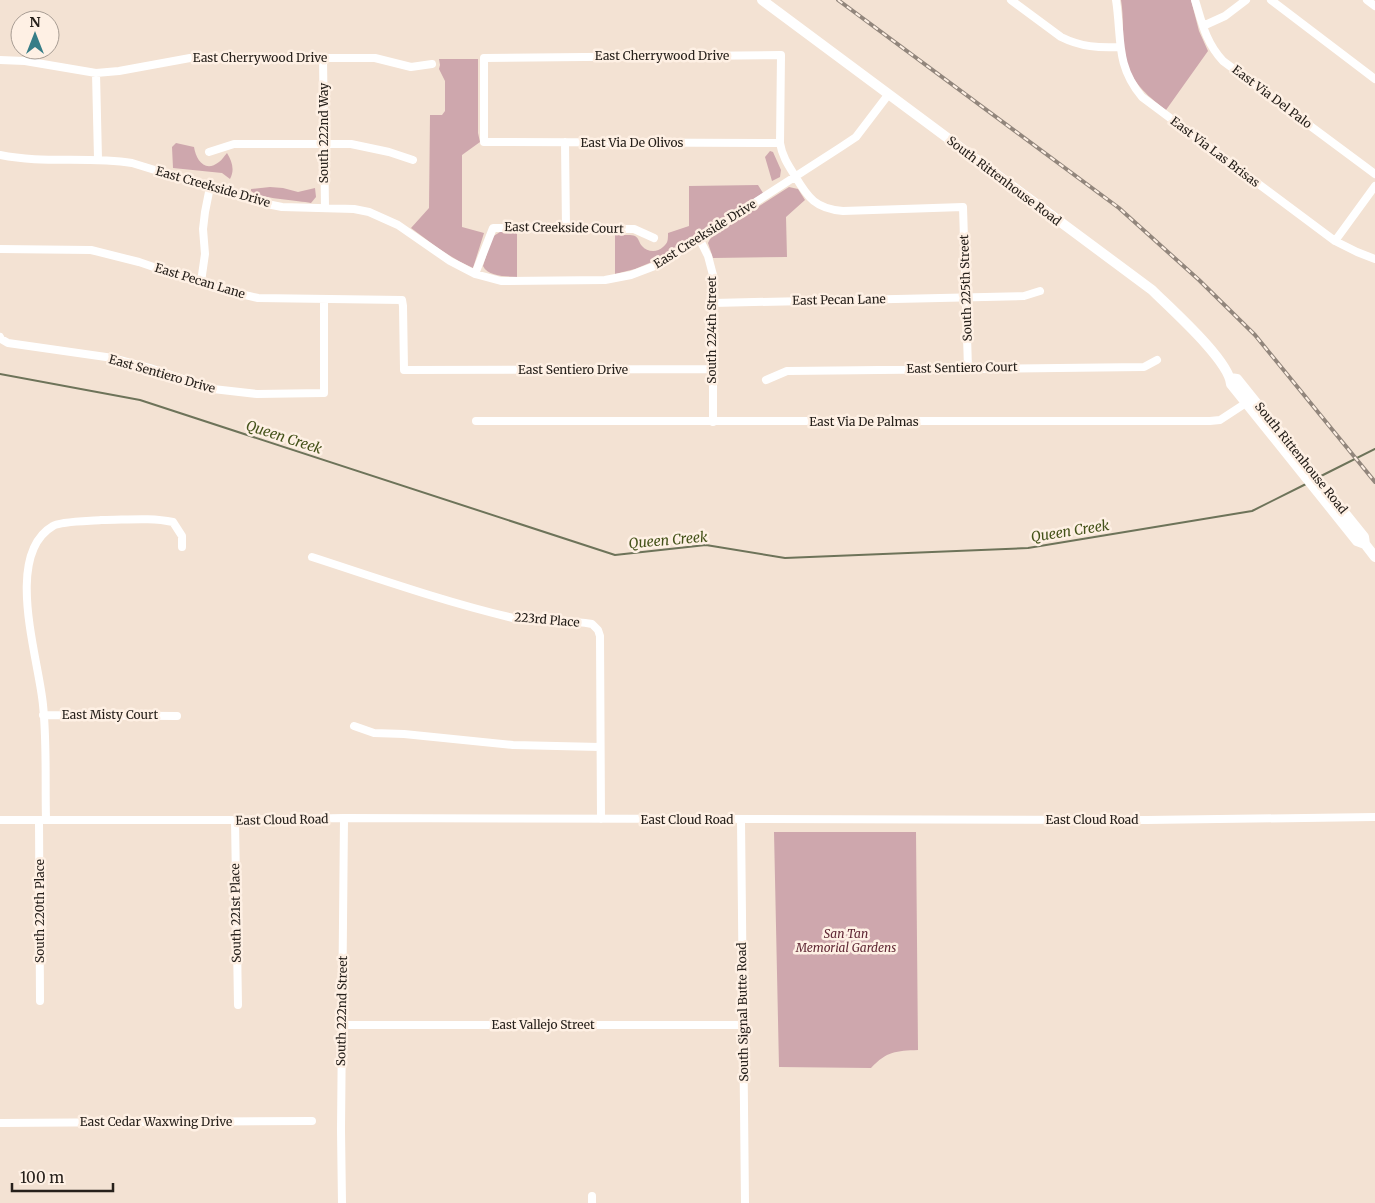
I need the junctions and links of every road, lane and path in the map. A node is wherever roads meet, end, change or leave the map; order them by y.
1 (762, 0) edge
2 (1011, 0) edge
3 (1116, 0) edge
4 (1196, 0) edge
5 (1246, 0) edge
6 (1272, 0) edge
7 (1367, 0) edge
8 (1375, 6) edge
9 (1202, 26) junction
10 (1120, 47) junction
11 (323, 58) junction
12 (0, 60) edge
13 (432, 64) dead end
14 (96, 73) junction
15 (1375, 79) edge
16 (888, 94) junction
17 (484, 142) joint
18 (565, 142) junction
19 (780, 143) junction
20 (324, 144) junction
21 (209, 152) dead end
22 (0, 155) edge
23 (98, 159) junction
24 (413, 160) dead end
25 (1375, 174) edge
26 (795, 177) junction
27 (1375, 186) edge
28 (210, 188) junction
29 (324, 208) junction
30 (566, 228) junction
31 (654, 238) dead end
32 (700, 240) junction
33 (1335, 241) junction
34 (0, 249) edge
35 (1375, 259) edge
36 (475, 274) junction
37 (201, 282) junction
38 (1040, 290) dead end
39 (966, 297) junction
40 (324, 299) junction
41 (713, 303) junction
42 (0, 338) edge
43 (1158, 360) dead end
44 (968, 368) junction
45 (712, 369) junction
46 (404, 370) joint
47 (1230, 378) junction
48 (766, 380) dead end
49 (1246, 403) junction
50 (476, 421) dead end
51 (713, 422) junction
52 (1287, 446) junction
53 (182, 547) dead end
54 (312, 557) dead end
55 (1375, 557) edge
56 (44, 715) junction
57 (177, 716) dead end
58 (354, 726) dead end
59 (600, 747) junction
60 (1375, 817) edge
61 (344, 818) junction
62 (0, 820) edge
63 (43, 820) junction
64 (235, 820) junction
65 (601, 820) junction
66 (741, 820) junction
67 (40, 1002) dead end
68 (238, 1006) dead end
69 (342, 1025) junction
70 (744, 1025) junction
71 (312, 1121) dead end
72 (0, 1123) edge
73 (342, 1203) edge
74 (745, 1203) edge

1 - 16 main road, South Rittenhouse Road
2 - 10 street
3 - 10 street, East Via Las Brisas
4 - 9 street, East Via Del Palo
5 - 9 street
6 - 15 street
7 - 8 street
9 - 25 street, East Via Del Palo
10 - 33 street, East Via Las Brisas
11 - 13 street, East Cherrywood Drive
11 - 14 street, East Cherrywood Drive
11 - 20 street, South 222nd Way
12 - 14 street, East Cherrywood Drive
14 - 23 street
16 - 26 street, East Creekside Drive
16 - 47 main road, South Rittenhouse Road
17 - 18 street, East Via De Olivos
17 - 19 street, East Cherrywood Drive
18 - 19 street, East Via De Olivos
18 - 30 street
19 - 26 street
20 - 21 street
20 - 24 street
20 - 29 street, South 222nd Way
22 - 23 street, East Creekside Drive
23 - 28 street, East Creekside Drive
26 - 32 street, East Creekside Drive
26 - 39 street, South 225th Street
27 - 33 street
28 - 29 street, East Creekside Drive
28 - 37 street
29 - 36 street, East Creekside Drive
30 - 31 street, East Creekside Court
30 - 36 street, East Creekside Court
32 - 36 street, East Creekside Drive
32 - 41 street, South 224th Street
33 - 35 street, East Via Las Brisas
34 - 37 street, East Pecan Lane
37 - 40 street, East Pecan Lane
38 - 39 street, East Pecan Lane
39 - 41 street, East Pecan Lane
39 - 44 street, South 225th Street
40 - 42 street, East Sentiero Drive
40 - 46 street, East Pecan Lane
41 - 45 street, South 224th Street
43 - 44 street, East Sentiero Court
44 - 48 street, East Sentiero Court
45 - 46 street, East Sentiero Drive
45 - 51 street, South 224th Street
47 - 49 main road, South Rittenhouse Road
47 - 52 main road, South Rittenhouse Road
49 - 51 street, East Via De Palmas
49 - 52 main road, South Rittenhouse Road
50 - 51 street, East Via De Palmas
52 - 55 main road, South Rittenhouse Road
53 - 56 street, South 220th Place
54 - 59 street, 223rd Place
56 - 57 street, East Misty Court
56 - 63 street, South 220th Place
58 - 59 street
59 - 65 street, 223rd Place
60 - 66 street, East Cloud Road
61 - 64 street, East Cloud Road
61 - 65 street, East Cloud Road
61 - 69 street, South 222nd Street
62 - 63 street, East Cloud Road
63 - 64 street, East Cloud Road
63 - 67 street, South 220th Place
64 - 68 street, South 221st Place
65 - 66 street, East Cloud Road
66 - 70 street, South Signal Butte Road
69 - 70 street, East Vallejo Street
69 - 73 street, South 222nd Street
70 - 74 street, South Signal Butte Road
71 - 72 street, East Cedar Waxwing Drive

